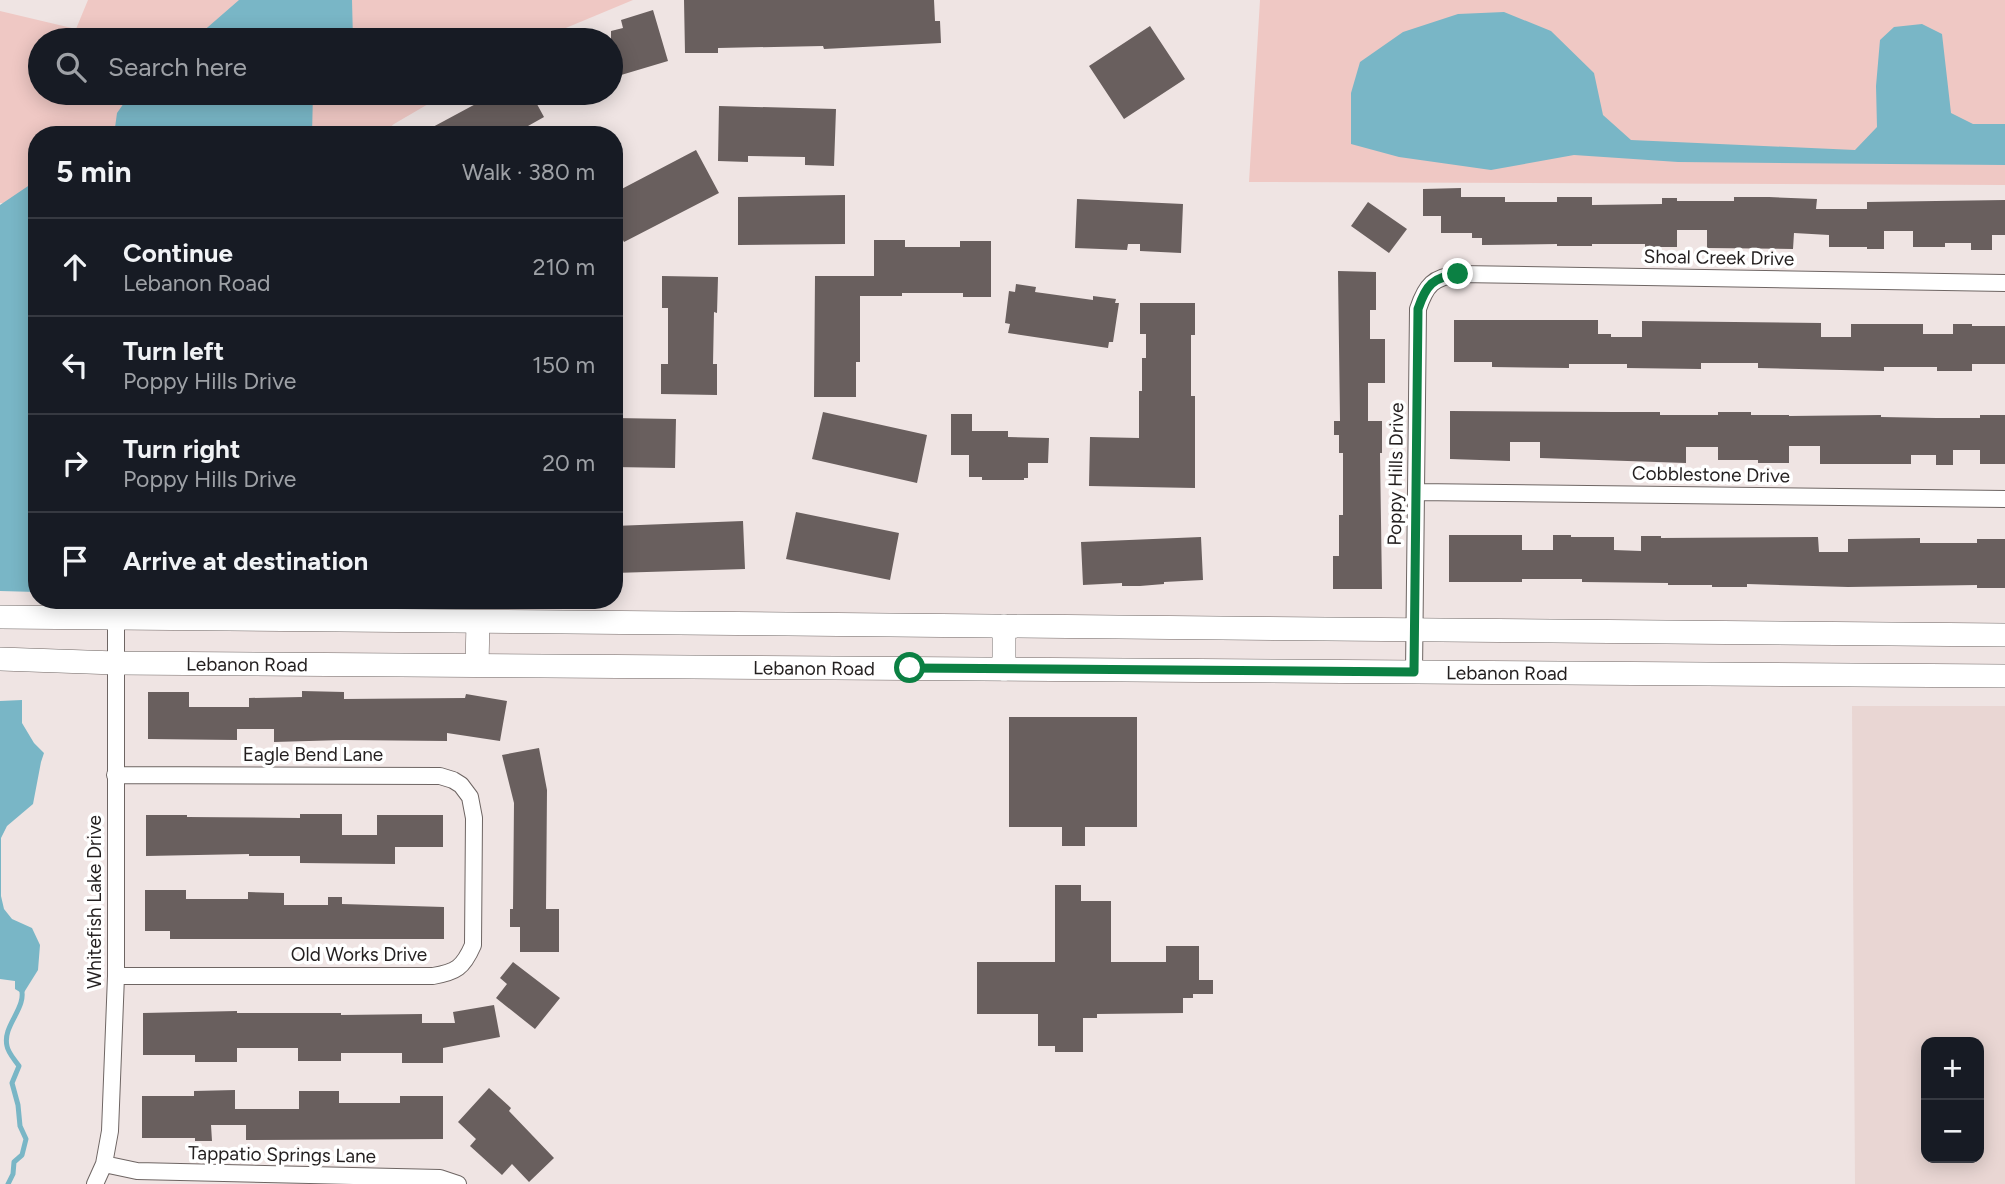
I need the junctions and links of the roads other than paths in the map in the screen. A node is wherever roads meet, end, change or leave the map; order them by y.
1 (1433, 281) joint
2 (2005, 283) edge
3 (1416, 492) junction
4 (2005, 499) edge
5 (0, 617) edge
6 (116, 618) junction
7 (478, 622) junction
8 (1004, 626) junction
9 (1414, 630) junction
10 (2005, 635) edge
11 (0, 659) edge
12 (116, 663) junction
13 (477, 665) junction
14 (1004, 669) junction
15 (1414, 672) junction
16 (2005, 676) edge
17 (115, 775) junction
18 (474, 830) joint
19 (116, 976) junction
20 (104, 1164) junction
21 (273, 1180) edge
22 (95, 1184) edge
23 (458, 1184) edge

1 - 2 street, Shoal Creek Drive
1 - 3 street, Poppy Hills Drive
3 - 4 street, Cobblestone Drive
3 - 9 street, Poppy Hills Drive
5 - 6 main road
6 - 7 main road
6 - 12 street, Whitefish Lake Drive
7 - 8 main road
7 - 13 main road
8 - 9 main road
8 - 14 main road
9 - 10 main road
9 - 15 street, Poppy Hills Drive
11 - 12 main road, Lebanon Road
12 - 13 main road, Lebanon Road
12 - 17 street, Whitefish Lake Drive
13 - 14 main road, Lebanon Road
14 - 15 main road, Lebanon Road
15 - 16 main road, Lebanon Road
17 - 18 street, Eagle Bend Lane
17 - 19 street, Whitefish Lake Drive
18 - 19 street, Old Works Drive
19 - 20 street, Whitefish Lake Drive
20 - 21 street, Tappatio Springs Lane
20 - 22 street, Whitefish Lake Drive
21 - 23 street, Tappatio Springs Lane

